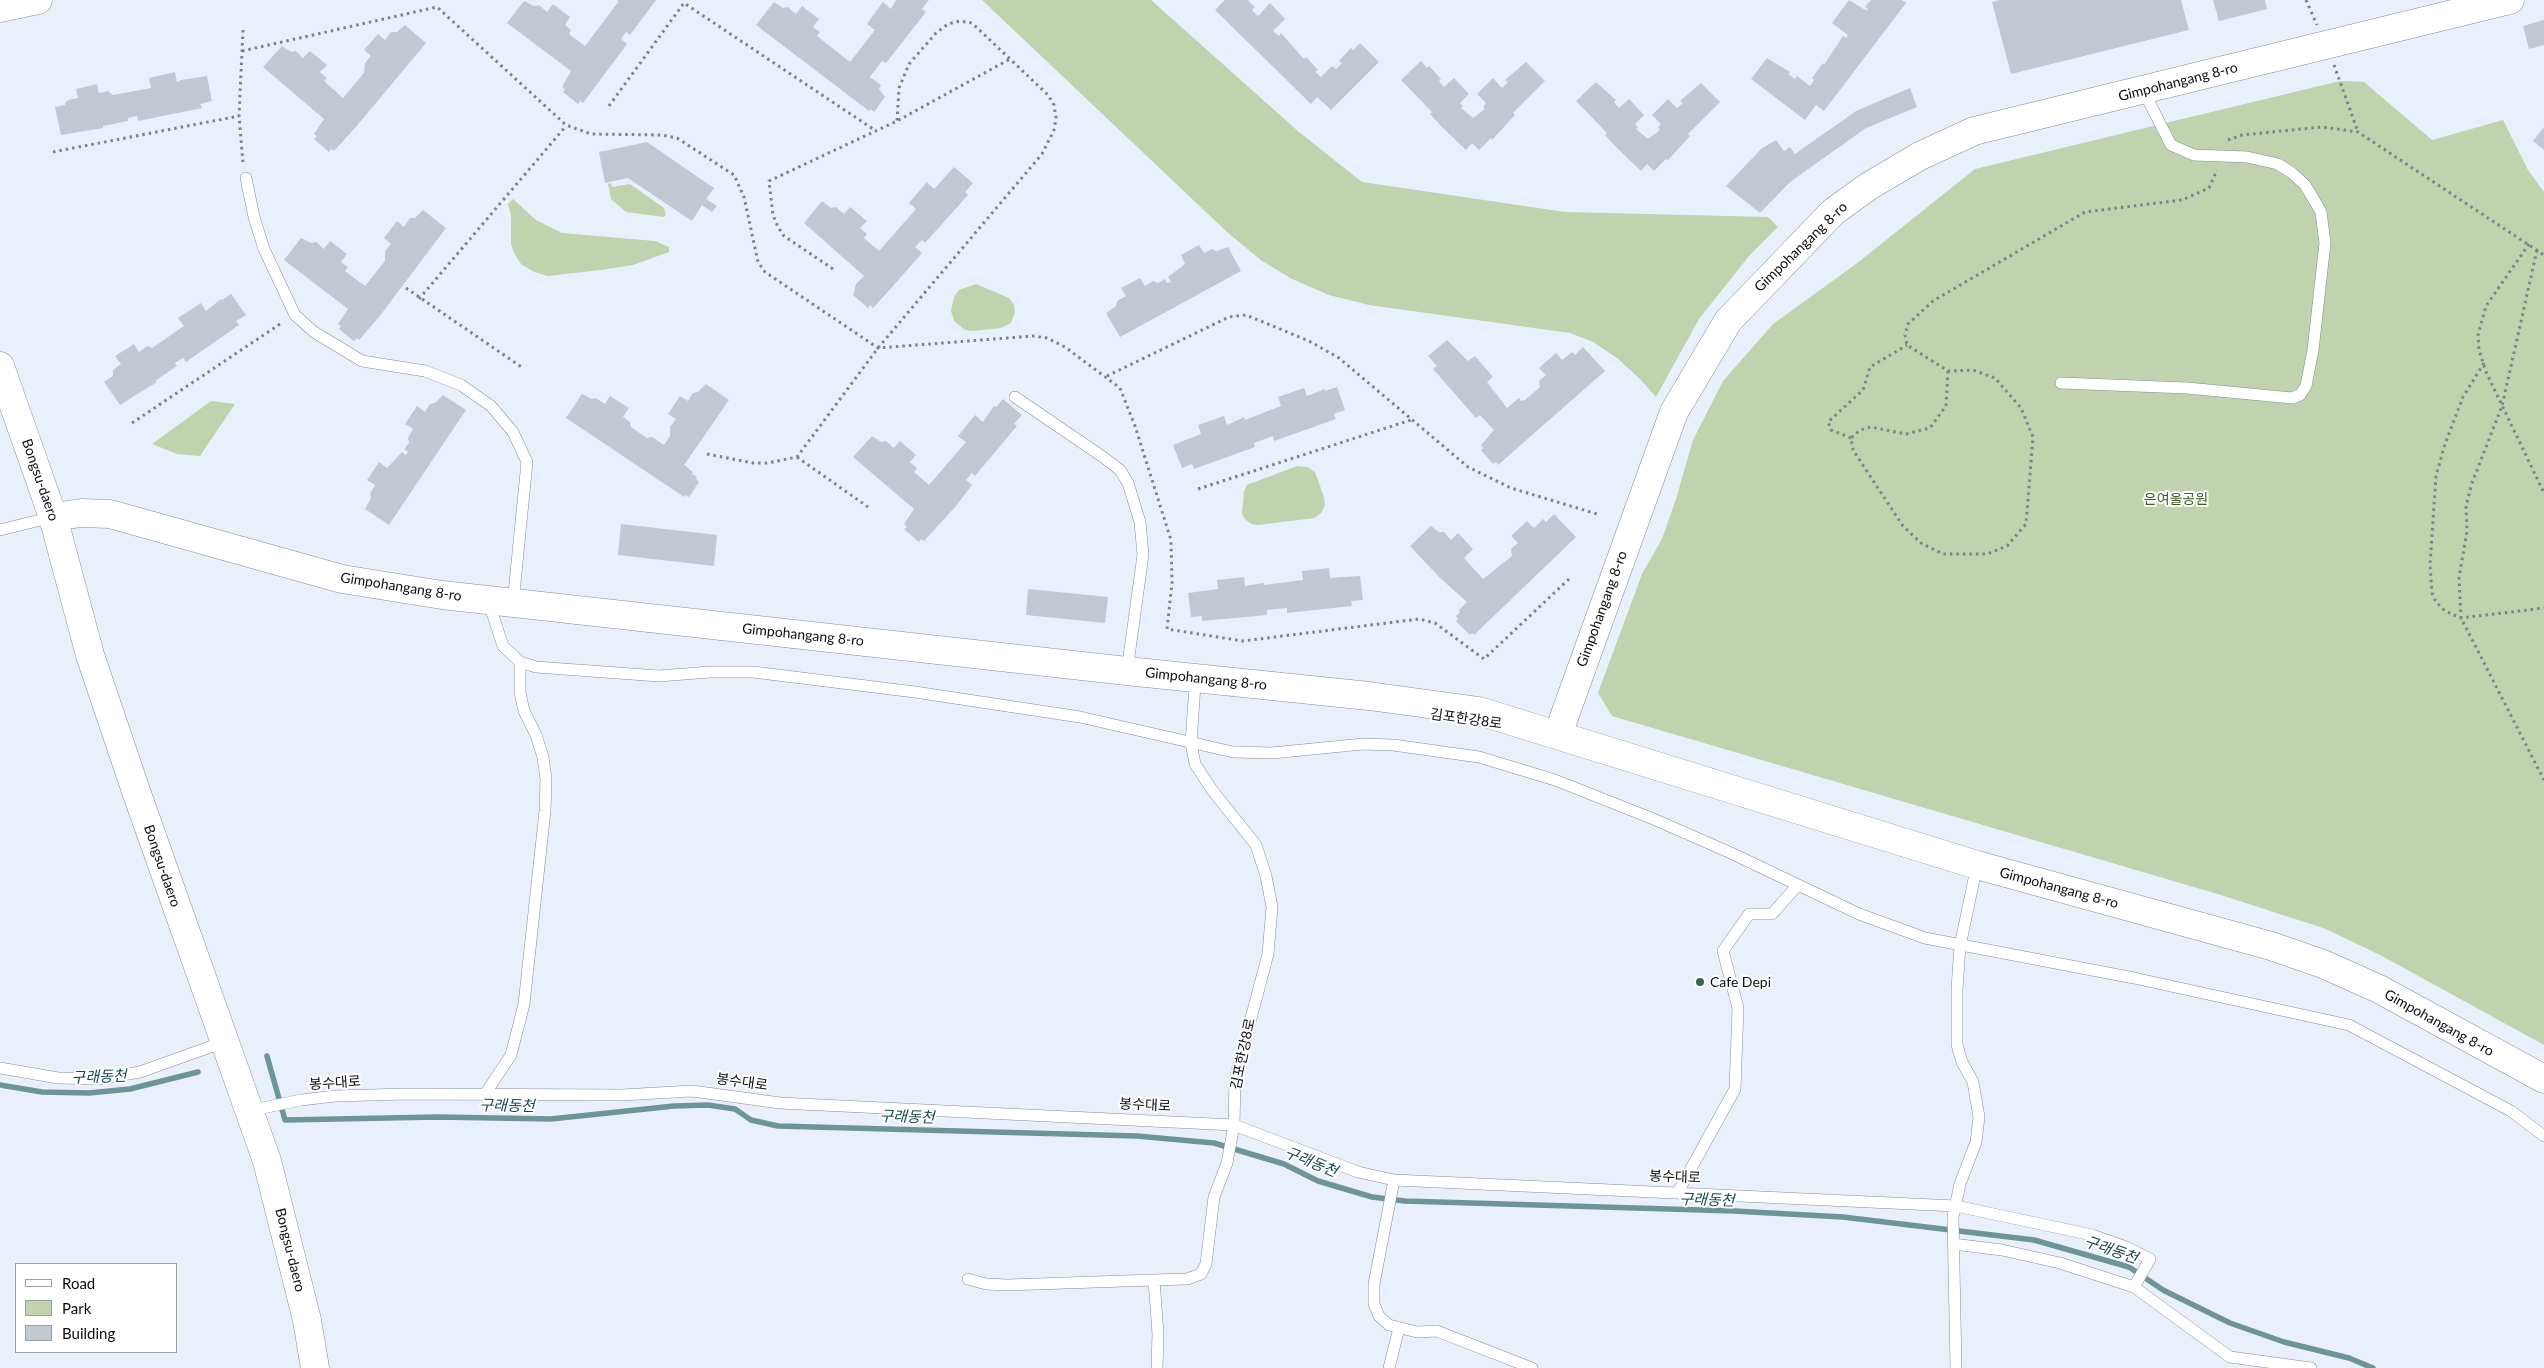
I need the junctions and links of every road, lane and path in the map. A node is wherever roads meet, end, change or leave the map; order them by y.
1 (38, 0) edge
2 (2510, 0) edge
3 (0, 8) edge
4 (243, 30) dead end
5 (242, 51) junction
6 (1010, 59) junction
7 (2340, 81) dead end
8 (2142, 90) junction
9 (609, 106) dead end
10 (239, 116) junction
11 (897, 121) junction
12 (566, 126) junction
13 (876, 131) junction
14 (2358, 132) junction
15 (53, 152) dead end
16 (2218, 156) junction
17 (246, 178) joint
18 (2529, 244) junction
19 (2537, 250) junction
20 (2544, 255) edge
21 (833, 269) dead end
22 (406, 288) dead end
23 (419, 298) junction
24 (295, 315) junction
25 (1907, 345) junction
26 (878, 348) junction
27 (2484, 363) junction
28 (0, 366) edge
29 (523, 368) dead end
30 (1948, 372) junction
31 (1107, 376) junction
32 (2061, 383) dead end
33 (1015, 397) dead end
34 (2502, 406) junction
35 (1412, 420) junction
36 (132, 423) dead end
37 (1851, 438) junction
38 (707, 454) dead end
39 (797, 457) junction
40 (1198, 489) dead end
41 (2544, 493) edge
42 (868, 507) dead end
43 (1597, 514) dead end
44 (53, 517) junction
45 (0, 530) edge
46 (1569, 579) dead end
47 (501, 601) junction
48 (2544, 608) edge
49 (2461, 618) junction
50 (520, 662) junction
51 (1127, 672) junction
52 (1195, 685) junction
53 (1558, 734) junction
54 (1191, 743) junction
55 (2544, 780) edge
56 (1977, 865) junction
57 (1796, 886) junction
58 (1960, 946) junction
59 (224, 1042) junction
60 (0, 1068) edge
61 (2544, 1079) edge
62 (485, 1094) junction
63 (258, 1110) junction
64 (1234, 1125) junction
65 (2544, 1136) edge
66 (1393, 1185) junction
67 (1678, 1192) junction
68 (1954, 1211) junction
69 (1953, 1244) junction
70 (968, 1279) dead end
71 (1154, 1280) junction
72 (2134, 1288) junction
73 (1398, 1328) junction
74 (315, 1368) edge
75 (1157, 1368) edge
76 (1389, 1368) edge
77 (1532, 1368) edge
78 (1956, 1368) edge
79 (2311, 1368) edge

1 - 3 street
2 - 8 street, Gimpohangang 8-ro
4 - 5 path
5 - 10 path
5 - 12 path
6 - 11 path
6 - 11 path
6 - 26 path
7 - 14 path
8 - 16 lane
8 - 53 street, Gimpohangang 8-ro
9 - 13 path
10 - 15 path
10 - 17 path
11 - 13 path
12 - 23 path
12 - 26 path
13 - 21 path
14 - 16 path
14 - 18 path
16 - 25 path
16 - 32 lane
17 - 24 lane
18 - 19 path
18 - 27 path
19 - 20 path
19 - 34 path
22 - 23 path
23 - 29 path
24 - 36 path
24 - 47 lane
25 - 30 path
25 - 37 path
26 - 31 path
26 - 39 path
27 - 34 path
27 - 49 path
28 - 44 street, Bongsu-daero
30 - 37 path
30 - 37 path
31 - 35 path
31 - 46 path
33 - 51 lane
34 - 41 path
34 - 49 path
35 - 40 path
35 - 43 path
38 - 39 path
39 - 42 path
44 - 45 lane
44 - 47 street, Gimpohangang 8-ro
44 - 59 street, Bongsu-daero
47 - 50 lane
47 - 51 street, Gimpohangang 8-ro
48 - 49 path
49 - 55 path
50 - 54 lane
50 - 62 lane
51 - 52 street, 김포한강8로
51 - 53 street, Gimpohangang 8-ro
52 - 53 street, 김포한강8로
52 - 54 lane, 김포한강8로
53 - 56 street, Gimpohangang 8-ro
54 - 57 lane
54 - 64 lane, 김포한강8로
56 - 58 lane
56 - 61 street, Gimpohangang 8-ro
57 - 58 lane
57 - 67 lane
58 - 65 lane
58 - 68 lane
59 - 60 lane
59 - 63 street, Bongsu-daero
62 - 63 lane, 봉수대로
62 - 64 lane, 봉수대로
63 - 74 street, Bongsu-daero
64 - 66 lane
64 - 71 lane, 김포한강8로
66 - 67 lane, 봉수대로
66 - 73 lane
67 - 68 lane, 봉수대로
68 - 69 lane
68 - 72 lane, 봉수대로
69 - 72 lane
69 - 78 lane
70 - 71 lane
71 - 75 lane
72 - 79 lane
73 - 76 lane
73 - 77 lane

